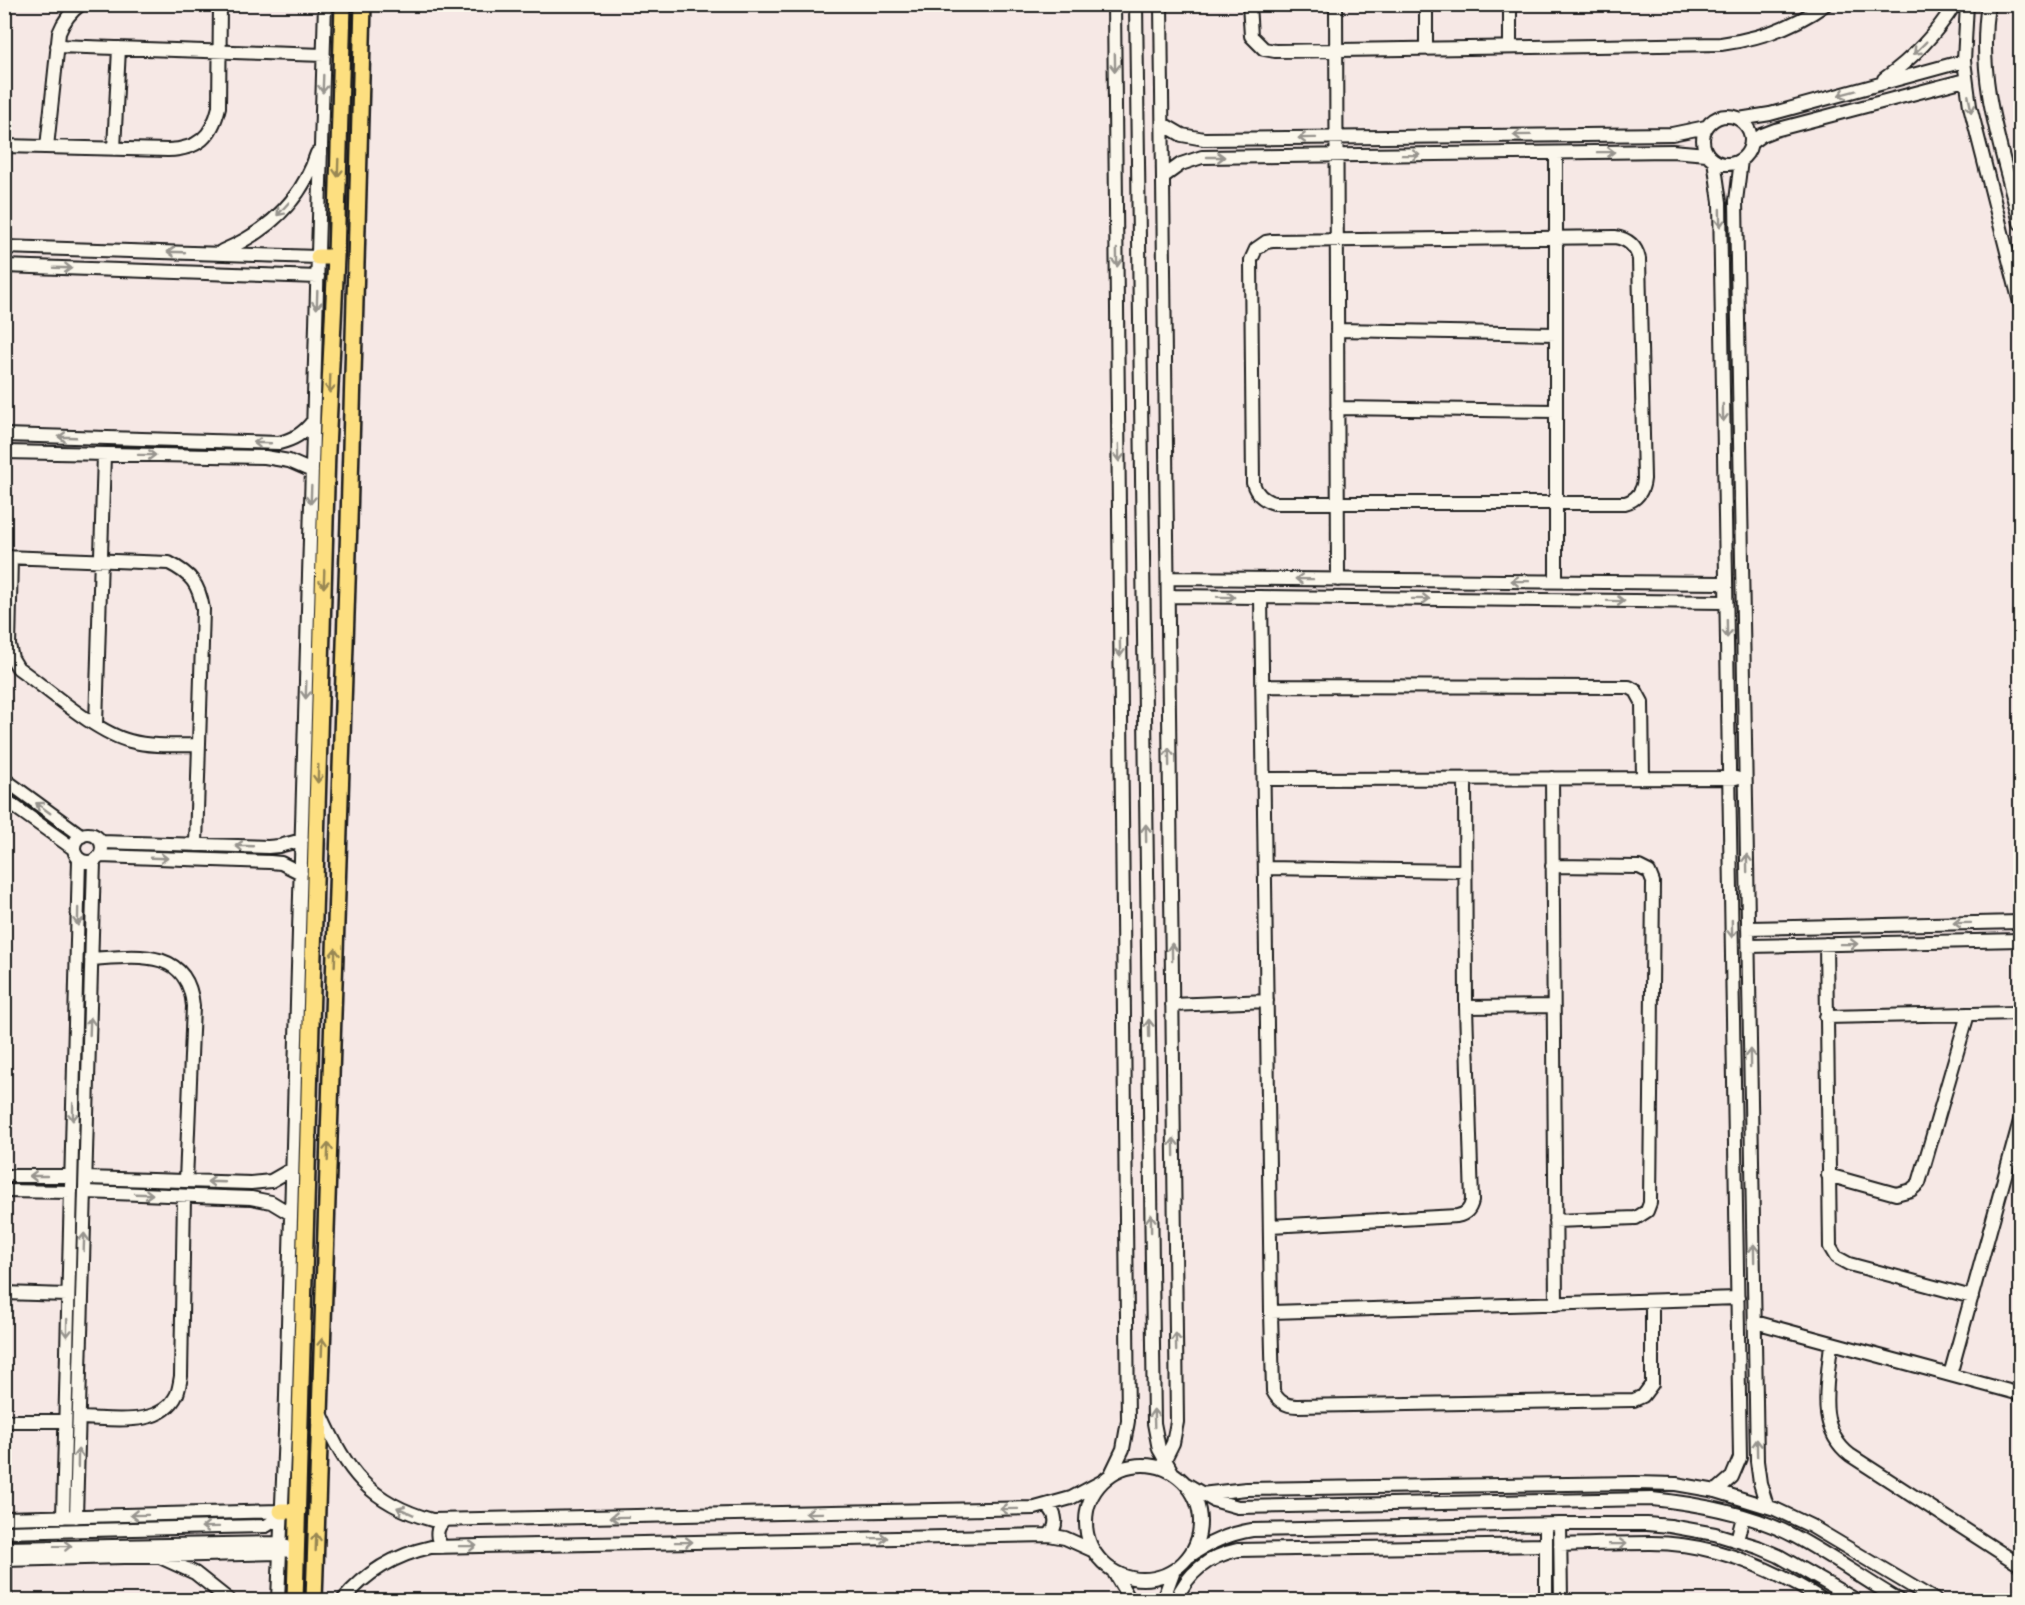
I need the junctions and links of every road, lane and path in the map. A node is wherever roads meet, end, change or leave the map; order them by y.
1 (81, 4) edge
2 (220, 4) edge
3 (325, 4) edge
4 (343, 4) edge
5 (363, 4) edge
6 (1114, 4) edge
7 (1136, 4) edge
8 (1161, 4) edge
9 (1249, 4) edge
10 (1336, 4) edge
11 (1426, 4) edge
12 (1510, 4) edge
13 (1826, 4) edge
14 (1955, 4) edge
15 (1967, 4) edge
16 (1988, 4) edge
17 (57, 46) junction
18 (119, 48) junction
19 (1510, 48) junction
20 (1336, 49) junction
21 (1426, 49) junction
22 (219, 51) junction
23 (324, 55) junction
24 (1964, 61) junction
25 (1965, 80) junction
26 (1877, 84) junction
27 (1739, 119) junction
28 (1163, 124) junction
29 (1706, 127) junction
30 (1336, 137) junction
31 (321, 140) junction
32 (1751, 143) junction
33 (4, 146) edge
34 (47, 147) junction
35 (114, 149) junction
36 (1556, 153) junction
37 (1336, 156) junction
38 (1710, 157) junction
39 (1741, 160) junction
40 (1163, 177) junction
41 (2020, 223) edge
42 (1556, 238) junction
43 (1337, 240) junction
44 (4, 247) edge
45 (216, 253) junction
46 (262, 255) junction
47 (318, 257) junction
48 (336, 257) junction
49 (4, 266) edge
50 (261, 275) junction
51 (318, 277) junction
52 (2020, 303) edge
53 (1337, 330) junction
54 (1556, 334) junction
55 (1337, 408) junction
56 (1556, 411) junction
57 (313, 421) junction
58 (4, 435) edge
59 (320, 450) junction
60 (4, 452) edge
61 (104, 454) junction
62 (312, 471) junction
63 (1338, 502) junction
64 (1556, 503) junction
65 (8, 557) edge
66 (101, 560) junction
67 (1167, 578) junction
68 (1338, 579) junction
69 (1556, 582) junction
70 (1726, 583) junction
71 (1168, 596) junction
72 (1261, 597) junction
73 (1726, 602) junction
74 (1262, 686) junction
75 (96, 725) junction
76 (199, 745) junction
77 (1552, 778) junction
78 (1643, 778) junction
79 (1729, 778) junction
80 (1746, 778) junction
81 (4, 779) edge
82 (1465, 779) junction
83 (1264, 780) junction
84 (4, 799) edge
85 (82, 836) junction
86 (302, 840) junction
87 (101, 842) junction
88 (196, 845) junction
89 (77, 854) junction
90 (97, 858) junction
91 (1552, 866) junction
92 (1265, 868) junction
93 (1466, 871) junction
94 (301, 873) junction
95 (2020, 922) edge
96 (1748, 928) junction
97 (2020, 940) edge
98 (1826, 944) junction
99 (1749, 946) junction
100 (92, 959) junction
101 (1267, 1001) junction
102 (1172, 1005) junction
103 (1553, 1006) junction
104 (1466, 1007) junction
105 (2020, 1013) edge
106 (1968, 1014) junction
107 (1826, 1017) junction
108 (2020, 1121) edge
109 (292, 1169) junction
110 (4, 1176) edge
111 (71, 1176) junction
112 (1828, 1176) junction
113 (86, 1178) junction
114 (186, 1181) junction
115 (251, 1184) junction
116 (4, 1191) edge
117 (71, 1192) junction
118 (85, 1192) junction
119 (184, 1196) junction
120 (251, 1198) junction
121 (291, 1214) junction
122 (1555, 1221) junction
123 (1270, 1226) junction
124 (4, 1293) edge
125 (67, 1295) junction
126 (1972, 1297) junction
127 (1738, 1298) junction
128 (1652, 1301) junction
129 (1556, 1304) junction
130 (1271, 1312) junction
131 (1755, 1322) junction
132 (1831, 1343) junction
133 (1950, 1375) junction
134 (2020, 1394) edge
135 (320, 1411) junction
136 (79, 1418) junction
137 (65, 1420) junction
138 (4, 1421) edge
139 (1164, 1461) junction
140 (1172, 1472) junction
141 (1107, 1478) junction
142 (1186, 1484) junction
143 (1716, 1491) junction
144 (1201, 1494) junction
145 (1048, 1506) junction
146 (1767, 1506) junction
147 (281, 1510) junction
148 (298, 1510) junction
149 (76, 1516) junction
150 (63, 1517) junction
151 (1743, 1517) junction
152 (4, 1518) edge
153 (445, 1520) junction
154 (1560, 1524) junction
155 (1546, 1525) junction
156 (234, 1527) junction
157 (4, 1532) edge
158 (1049, 1535) junction
159 (1737, 1540) junction
160 (233, 1543) junction
161 (1546, 1545) junction
162 (1560, 1545) junction
163 (442, 1547) junction
164 (4, 1548) edge
165 (279, 1548) junction
166 (125, 1551) junction
167 (1094, 1551) junction
168 (155, 1556) junction
169 (1188, 1557) junction
170 (5, 1560) edge
171 (297, 1561) junction
172 (2020, 1565) edge
173 (1113, 1570) junction
174 (1174, 1570) junction
175 (5, 1600) edge
176 (229, 1600) edge
177 (278, 1600) edge
178 (295, 1600) edge
179 (314, 1600) edge
180 (343, 1600) edge
181 (1130, 1600) edge
182 (1163, 1600) edge
183 (1176, 1600) edge
184 (1546, 1600) edge
185 (1561, 1600) edge
186 (1823, 1600) edge
187 (1857, 1600) edge
188 (1899, 1600) edge
189 (1935, 1600) edge

1 - 17 street
2 - 22 street
3 - 23 street
4 -> 48 main road
135 -> 5 main road
6 -> 141 street
139 -> 7 street
8 - 28 street
9 - 20 street
10 - 20 street
11 - 21 street
12 - 19 street
13 - 19 street
14 -> 26 street
15 - 24 street
16 - 41 street
17 - 18 street
17 - 34 street
18 - 22 street
18 - 35 street
19 - 21 street
20 - 21 street
20 - 30 street
22 - 23 street
22 - 35 street
23 -> 31 street
24 - 25 street
24 - 26 street
25 - 32 street
25 -> 52 street
26 -> 27 street
27 - 29 street
27 - 32 street
30 -> 28 street
28 - 40 street
29 -> 30 street
29 - 38 street
30 - 37 street
31 -> 45 street
31 - 47 street
32 - 39 street
33 - 34 street
34 - 35 street
37 -> 36 street
36 -> 38 street
36 - 42 street
40 -> 37 street
37 - 43 street
38 - 39 street
38 -> 70 street
39 - 80 street
40 - 67 street
42 - 43 street
42 - 54 street
42 - 64 street
43 - 53 street
43 - 63 street
45 -> 44 street
45 - 46 street
46 - 47 street
46 - 50 street
47 - 48 main road
47 - 51 street
48 -> 59 main road
49 -> 50 street
50 - 51 street
51 -> 57 street
53 - 54 street
53 - 55 street
54 - 56 street
55 - 56 street
55 - 63 street
56 - 64 street
57 -> 58 street
57 - 59 street
59 - 62 street
59 -> 148 main road
60 - 61 street
61 -> 62 street
61 - 66 street
62 -> 86 street
63 - 64 street
63 - 68 street
64 - 69 street
65 - 66 street
65 - 75 street
66 - 75 street
66 - 76 street
68 -> 67 street
67 - 71 street
69 -> 68 street
69 - 70 street
70 - 73 street
71 -> 72 street
102 -> 71 street
72 -> 73 street
72 - 74 street
73 -> 79 street
74 - 78 street
74 - 83 street
75 - 76 street
76 - 88 street
77 - 78 street
77 - 82 street
77 - 91 street
78 - 79 street
79 - 80 street
79 -> 127 street
96 -> 80 street
85 -> 81 street
82 - 83 street
82 - 93 street
83 - 92 street
84 - 89 street
85 - 87 street
85 - 89 street
86 -> 88 street
86 - 94 street
87 - 88 street
87 - 90 street
89 - 90 street
89 -> 111 street
90 -> 94 street
90 - 100 street
91 - 103 street
91 - 122 street
92 - 93 street
92 - 101 street
93 - 104 street
94 - 109 street
95 -> 96 street
96 - 99 street
98 -> 97 street
98 - 99 street
98 - 107 street
131 -> 99 street
113 -> 100 street
100 - 114 street
101 - 102 street
101 - 123 street
139 -> 102 street
103 - 104 street
103 - 122 street
104 - 123 street
105 - 106 street
106 - 107 street
106 - 112 street
107 - 112 street
108 - 126 street
109 - 115 street
109 - 121 street
111 -> 110 street
111 - 117 street
112 - 126 street
113 - 114 street
113 - 118 street
115 -> 114 street
115 - 120 street
116 - 117 street
117 - 125 street
118 -> 119 street
136 -> 118 street
119 - 120 street
119 - 136 street
120 - 121 street
121 - 147 street
122 - 129 street
123 - 130 street
124 - 125 street
125 -> 137 street
126 - 133 street
127 - 128 street
127 - 143 street
128 - 129 street
128 - 130 street
129 - 130 street
131 - 132 street
146 -> 131 street
132 - 133 street
132 - 172 street
133 - 134 street
153 -> 135 street
179 -> 135 main road
149 -> 136 street
137 - 138 street
137 - 150 street
139 - 140 street
140 - 141 street
140 - 142 street
141 - 145 street
141 - 167 street
142 - 144 street
142 - 169 street
143 - 144 street
143 - 146 street
144 - 151 street
145 -> 153 street
145 - 158 street
146 - 189 street
147 - 148 main road
147 -> 149 street
147 - 156 street
147 - 165 street
148 - 171 main road
149 - 150 street
150 - 152 street
151 - 159 street
151 - 188 street
153 - 163 street
154 - 155 street
154 - 159 street
154 - 162 street
155 - 161 street
155 - 169 street
156 -> 157 street
156 - 160 street
163 -> 158 street
158 - 167 street
159 - 187 street
160 - 165 street
160 - 166 street
161 - 183 street
161 - 184 street
162 - 185 street
162 -> 186 street
163 - 180 street
164 -> 166 street
165 - 168 street
165 - 171 street
165 - 177 street
166 - 168 street
166 - 170 street
167 - 173 street
168 - 176 street
169 - 174 street
170 - 175 street
171 - 178 main road
173 - 174 street
173 - 181 street
174 - 182 street

